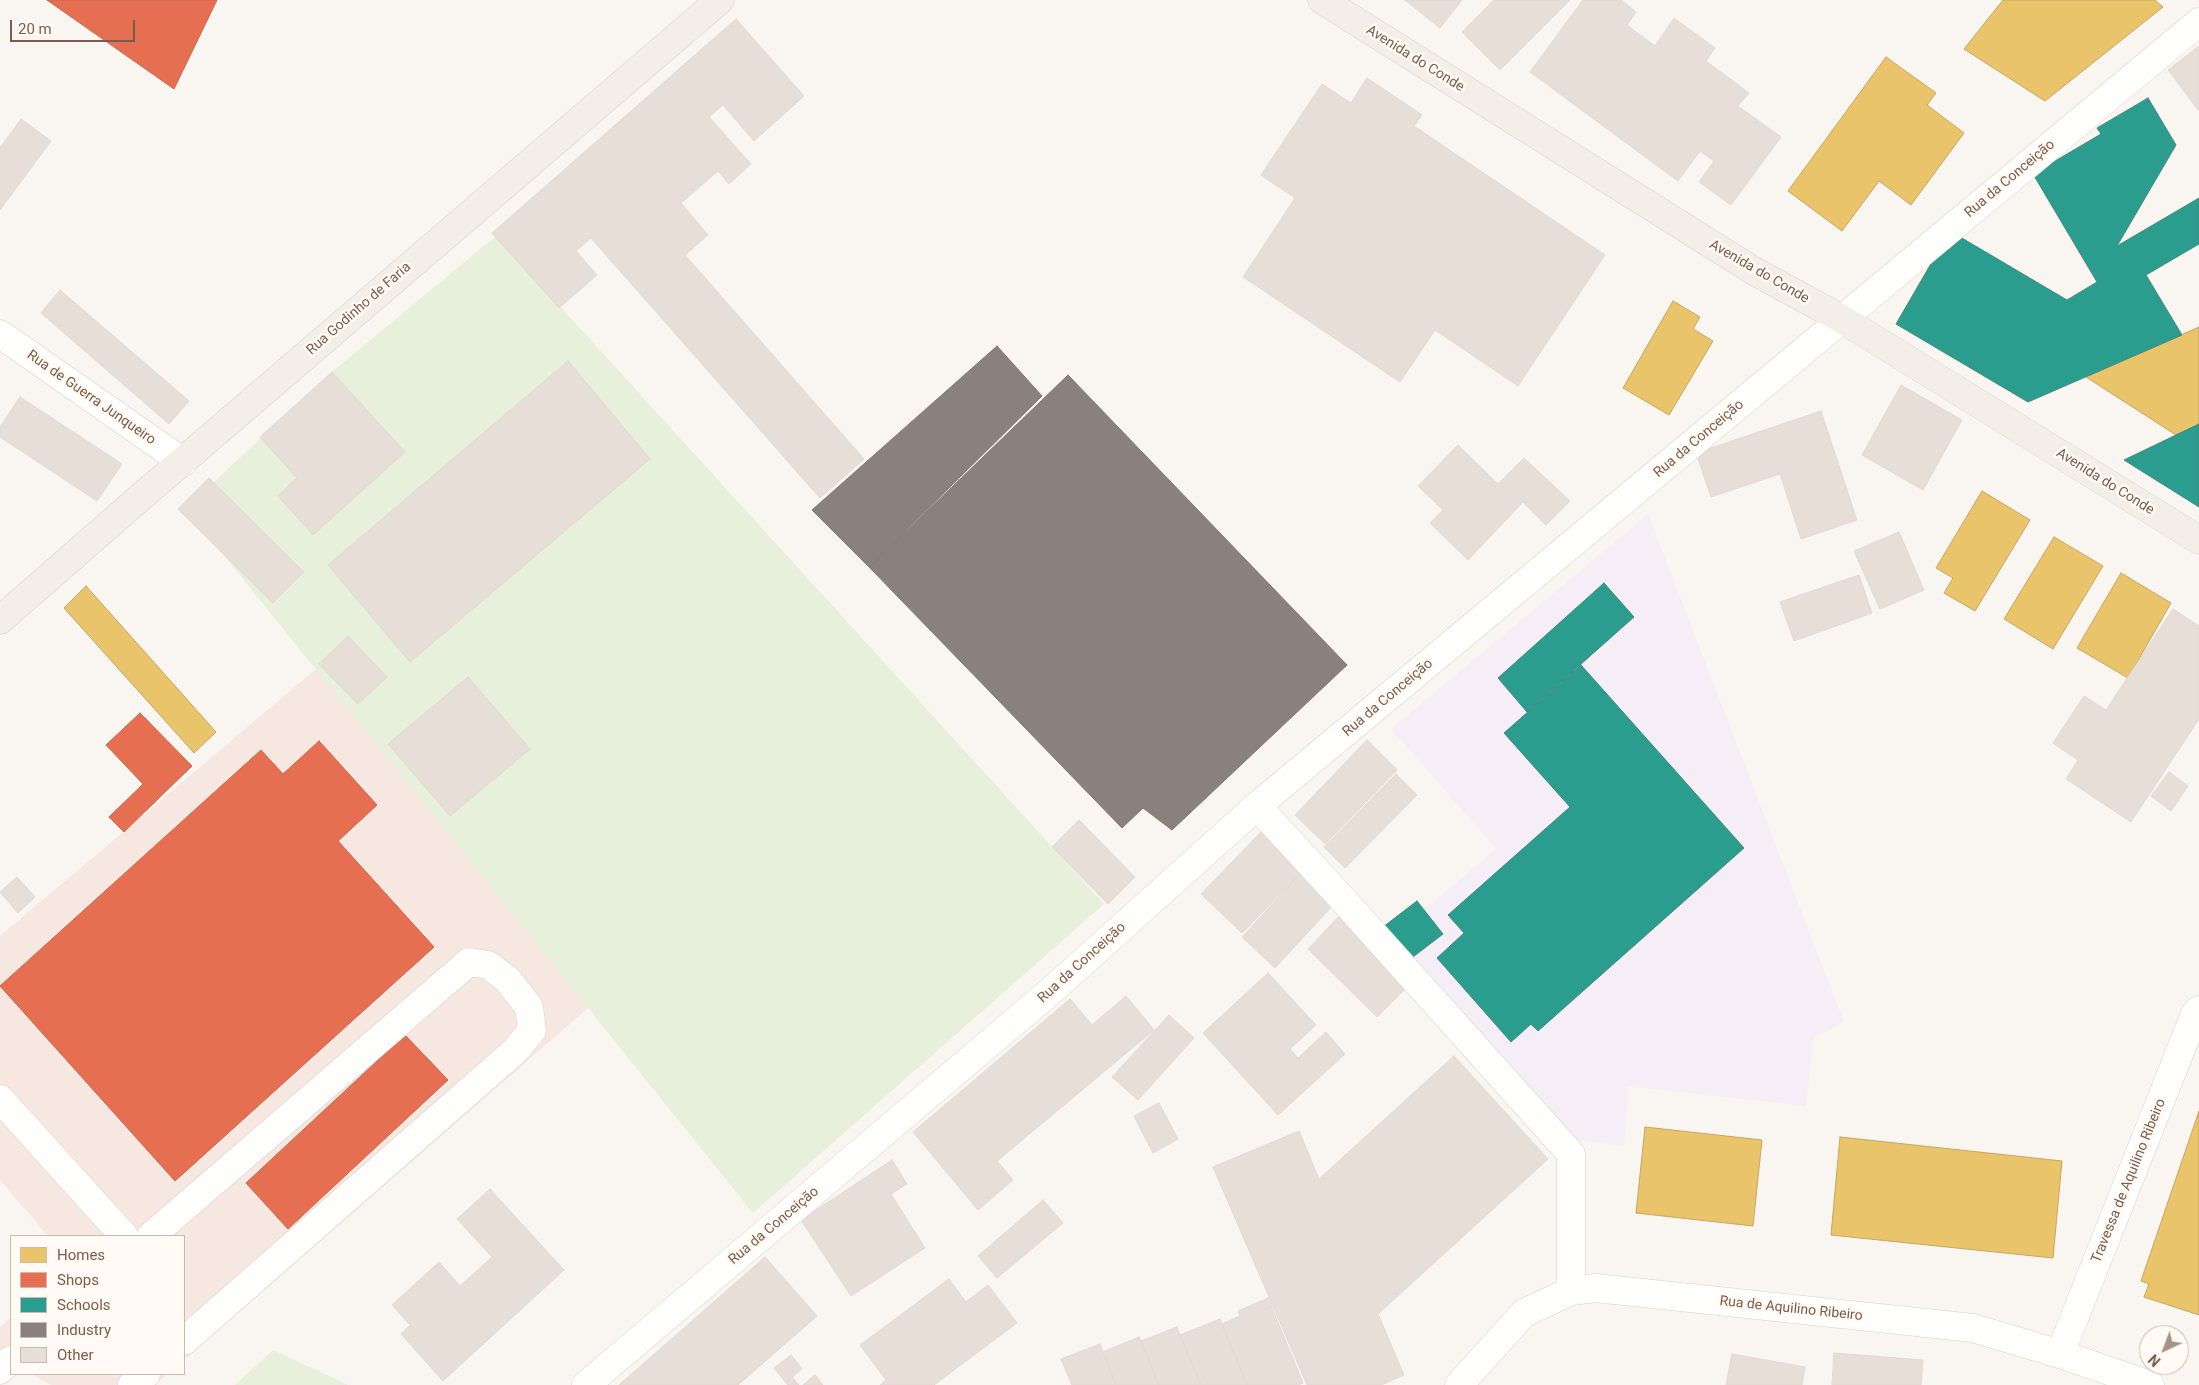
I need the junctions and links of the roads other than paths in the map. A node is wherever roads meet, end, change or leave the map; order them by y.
1 (720, 0) edge
2 (1322, 0) edge
3 (2199, 22) edge
4 (1842, 319) junction
5 (0, 334) edge
6 (184, 462) junction
7 (2199, 540) edge
8 (0, 620) edge
9 (1257, 806) junction
10 (2199, 1010) edge
11 (0, 1099) edge
12 (123, 1235) edge
13 (152, 1235) edge
14 (1571, 1291) junction
15 (185, 1340) edge
16 (2060, 1354) junction
17 (10, 1361) edge
18 (0, 1370) edge
19 (145, 1375) edge
20 (132, 1385) edge
21 (586, 1385) edge
22 (1459, 1385) edge
23 (2150, 1385) edge

1 - 6 main road, Rua Godinho de Faria
2 - 4 main road, Avenida do Conde
3 - 4 street, Rua da Conceição
4 - 7 main road, Avenida do Conde
4 - 9 street, Rua da Conceição
5 - 6 street, Rua de Guerra Junqueiro
6 - 8 main road, Rua Godinho de Faria
9 - 14 street
9 - 21 street, Rua da Conceição
10 - 16 street, Travessa de Aquilino Ribeiro
11 - 12 street
13 - 15 street
14 - 16 street, Rua de Aquilino Ribeiro
14 - 22 street, Rua de Aquilino Ribeiro
16 - 23 street, Rua de Aquilino Ribeiro
17 - 18 street
19 - 20 street

